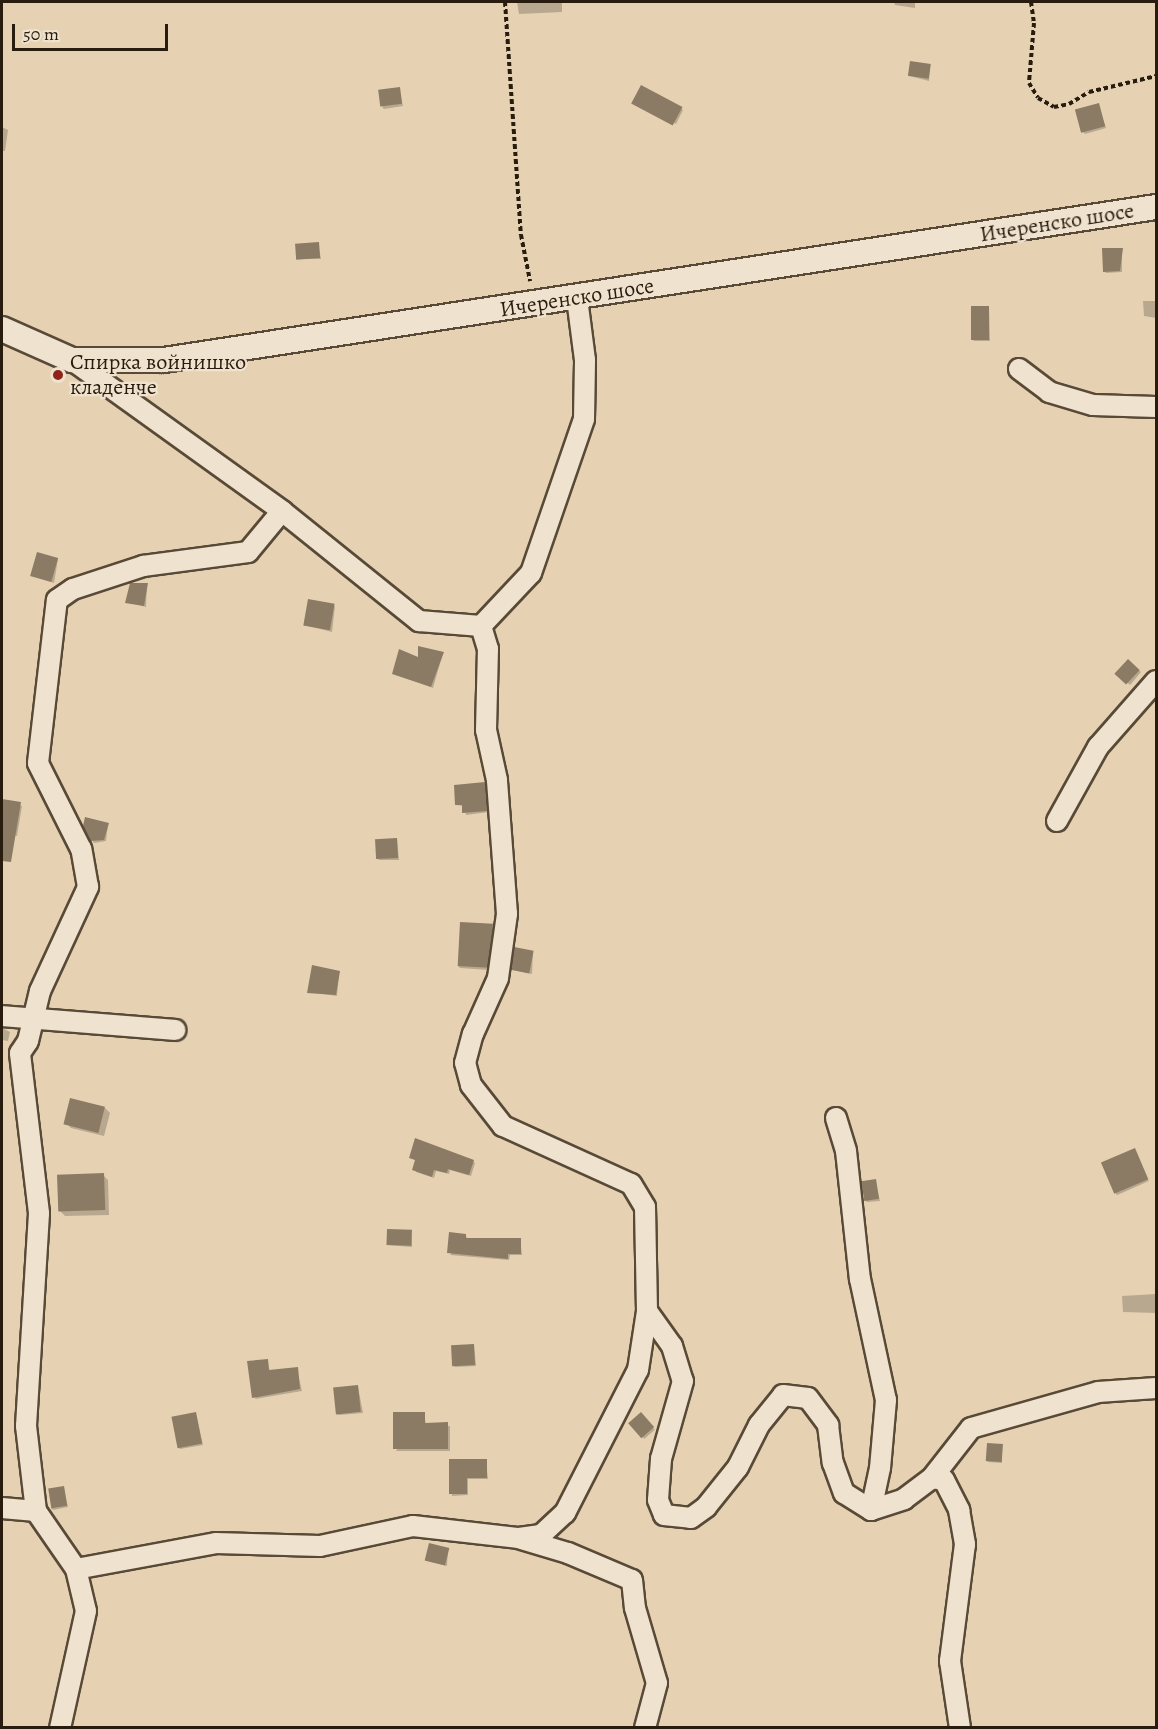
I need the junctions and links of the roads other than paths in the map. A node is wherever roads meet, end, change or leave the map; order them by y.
1 (1156, 207) edge
2 (577, 298) junction
3 (2, 329) edge
4 (72, 360) junction
5 (1019, 369) dead end
6 (1156, 407) edge
7 (282, 511) junction
8 (481, 626) junction
9 (1156, 681) edge
10 (1057, 821) dead end
11 (2, 1016) edge
12 (34, 1017) junction
13 (175, 1030) dead end
14 (836, 1118) dead end
15 (647, 1311) junction
16 (1156, 1388) edge
17 (932, 1478) junction
18 (2, 1508) edge
19 (872, 1510) junction
20 (36, 1511) junction
21 (519, 1538) junction
22 (76, 1569) junction
23 (60, 1728) edge
24 (645, 1728) edge
25 (960, 1728) edge

1 - 2 street, Ичеренско шосе
2 - 4 street, Ичеренско шосе
2 - 8 street
3 - 4 street, Ичеренско шосе
4 - 7 street
5 - 6 street
7 - 8 street
7 - 12 street
8 - 15 street
9 - 10 street
11 - 12 street
12 - 13 street
12 - 20 street
14 - 19 street
15 - 19 street
15 - 21 street
16 - 17 street
17 - 19 street
17 - 25 street
18 - 20 street
20 - 22 street
21 - 22 street
21 - 24 street
22 - 23 street

